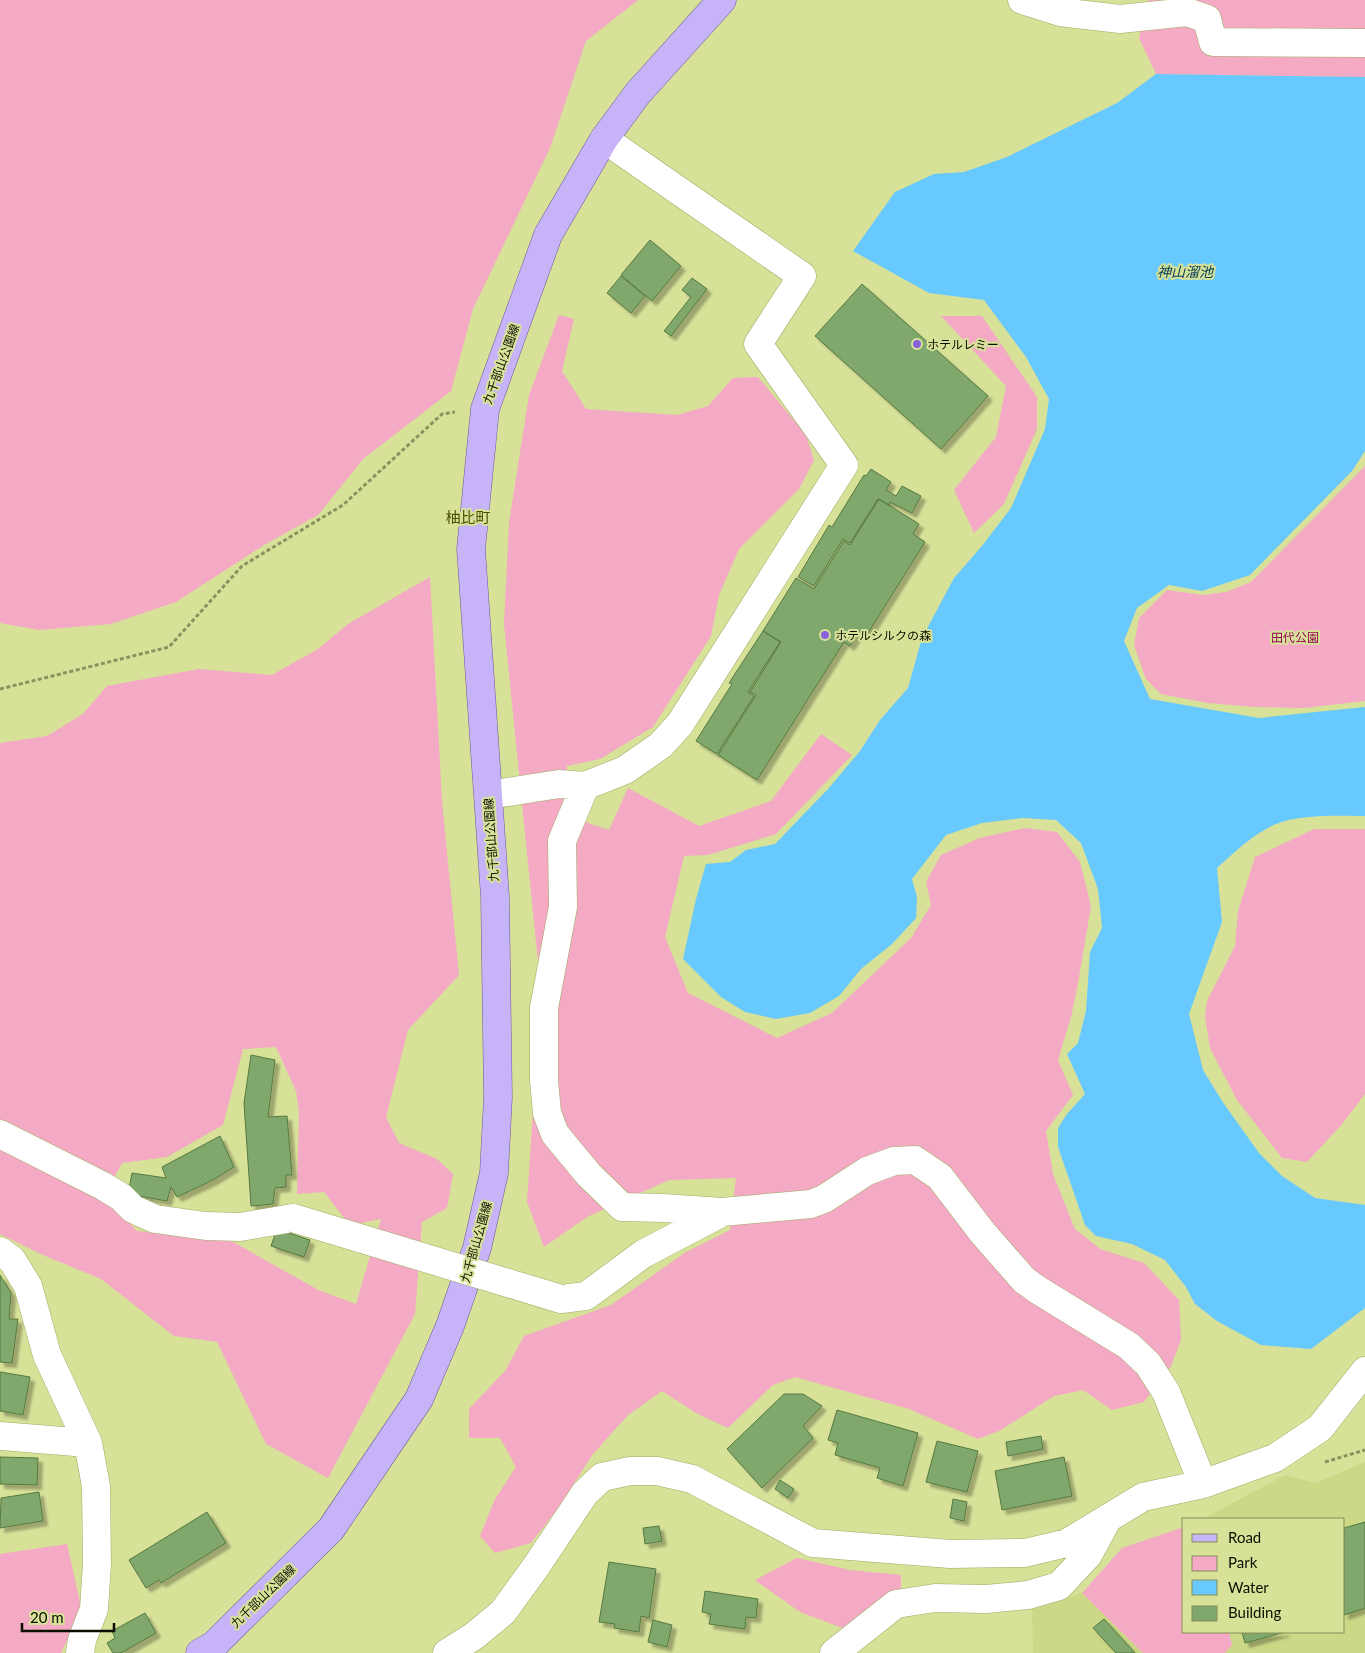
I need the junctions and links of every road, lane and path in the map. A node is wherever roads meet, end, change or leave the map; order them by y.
1 (722, 0) edge
2 (1022, 0) edge
3 (1365, 43) edge
4 (604, 139) junction
5 (485, 409) junction
6 (0, 689) edge
7 (585, 786) junction
8 (488, 796) junction
9 (0, 1134) edge
10 (725, 1210) junction
11 (0, 1251) edge
12 (1365, 1371) edge
13 (0, 1436) edge
14 (88, 1443) junction
15 (1203, 1484) junction
16 (1108, 1518) junction
17 (80, 1653) edge
18 (200, 1653) edge
19 (447, 1653) edge
20 (834, 1653) edge

1 - 4 main road, 九千部山公園線
2 - 3 street
4 - 5 main road, 九千部山公園線
4 - 7 street
5 - 6 path
5 - 8 main road, 九千部山公園線
7 - 8 street
7 - 10 street
8 - 18 main road, 九千部山公園線
9 - 10 street, bridge
10 - 15 street
11 - 14 street
12 - 15 street
13 - 14 street
14 - 17 street
15 - 16 street
16 - 19 street
16 - 20 street

